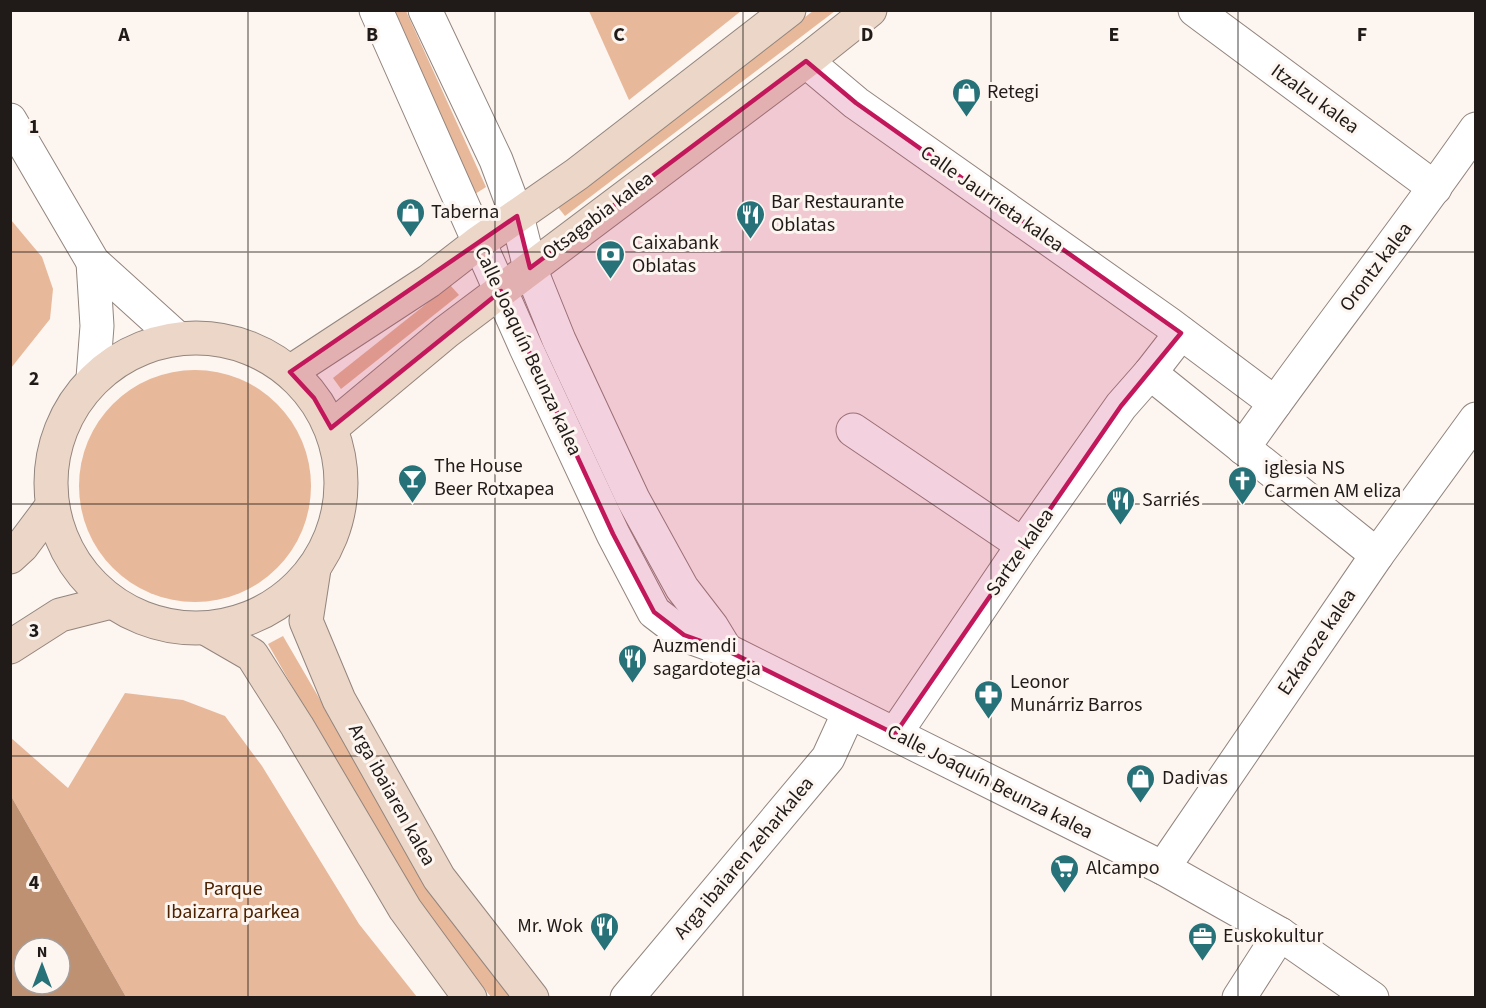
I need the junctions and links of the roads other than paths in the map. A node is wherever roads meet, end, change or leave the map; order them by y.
1 (376, 10) edge
2 (425, 10) edge
3 (789, 10) edge
4 (870, 10) edge
5 (1195, 10) edge
6 (806, 61) junction
7 (10, 120) edge
8 (1476, 129) edge
9 (1435, 188) junction
10 (517, 216) junction
11 (478, 243) junction
12 (93, 262) junction
13 (530, 268) junction
14 (501, 291) junction
15 (1181, 333) junction
16 (177, 338) junction
17 (290, 372) junction
18 (1150, 373) junction
19 (93, 378) junction
20 (1275, 403) junction
21 (1476, 419) edge
22 (331, 428) junction
23 (853, 430) dead end
24 (1244, 448) junction
25 (52, 506) junction
26 (1023, 545) junction
27 (1377, 555) junction
28 (10, 557) edge
29 (314, 569) junction
30 (111, 602) junction
31 (207, 628) junction
32 (10, 647) edge
33 (726, 650) junction
34 (849, 712) junction
35 (895, 734) junction
36 (1163, 868) junction
37 (1280, 934) junction
38 (470, 998) edge
39 (532, 998) edge
40 (627, 998) edge
41 (1239, 998) edge
42 (1372, 998) edge

1 - 11 street, Calle Joaquín Beunza kalea
2 - 10 street, Calle Joaquín Beunza kalea
3 - 10 street
4 - 6 street, Otsagabia kalea
5 - 9 street, Itzalzu kalea
6 - 13 street, Otsagabia kalea
6 - 15 street, Calle Jaurrieta kalea
7 - 12 street
8 - 9 street, Orontz kalea
9 - 20 street, Orontz kalea
10 - 11 street
10 - 13 street, Calle Joaquín Beunza kalea
11 - 14 street, Calle Joaquín Beunza kalea
11 - 17 street
12 - 16 street
12 - 19 street
13 - 14 street, Otsagabia kalea
13 - 33 street, Calle Joaquín Beunza kalea
14 - 22 street, Otsagabia kalea
14 - 33 street, Calle Joaquín Beunza kalea
15 - 18 street
15 - 20 street, Calle Jaurrieta kalea
16 - 17 street
16 - 19 street
17 - 22 street
18 - 24 street
18 - 26 street, Sartze kalea
19 - 25 street
20 - 24 street
21 - 27 street, Ezkaroze kalea
22 - 29 street
23 - 26 street
24 - 27 street
25 - 28 street
25 - 30 street
26 - 35 street, Sartze kalea
27 - 36 street, Ezkaroze kalea
29 - 31 street
29 - 39 street, Arga ibaiaren kalea
30 - 31 street
30 - 32 street
31 - 38 street
33 - 34 street, Calle Joaquín Beunza kalea
34 - 35 street, Calle Joaquín Beunza kalea
34 - 40 street, Arga ibaiaren zeharkalea
35 - 36 street, Calle Joaquín Beunza kalea
36 - 37 street, Calle Joaquín Beunza kalea
37 - 41 street
37 - 42 street, Calle Joaquín Beunza kalea

